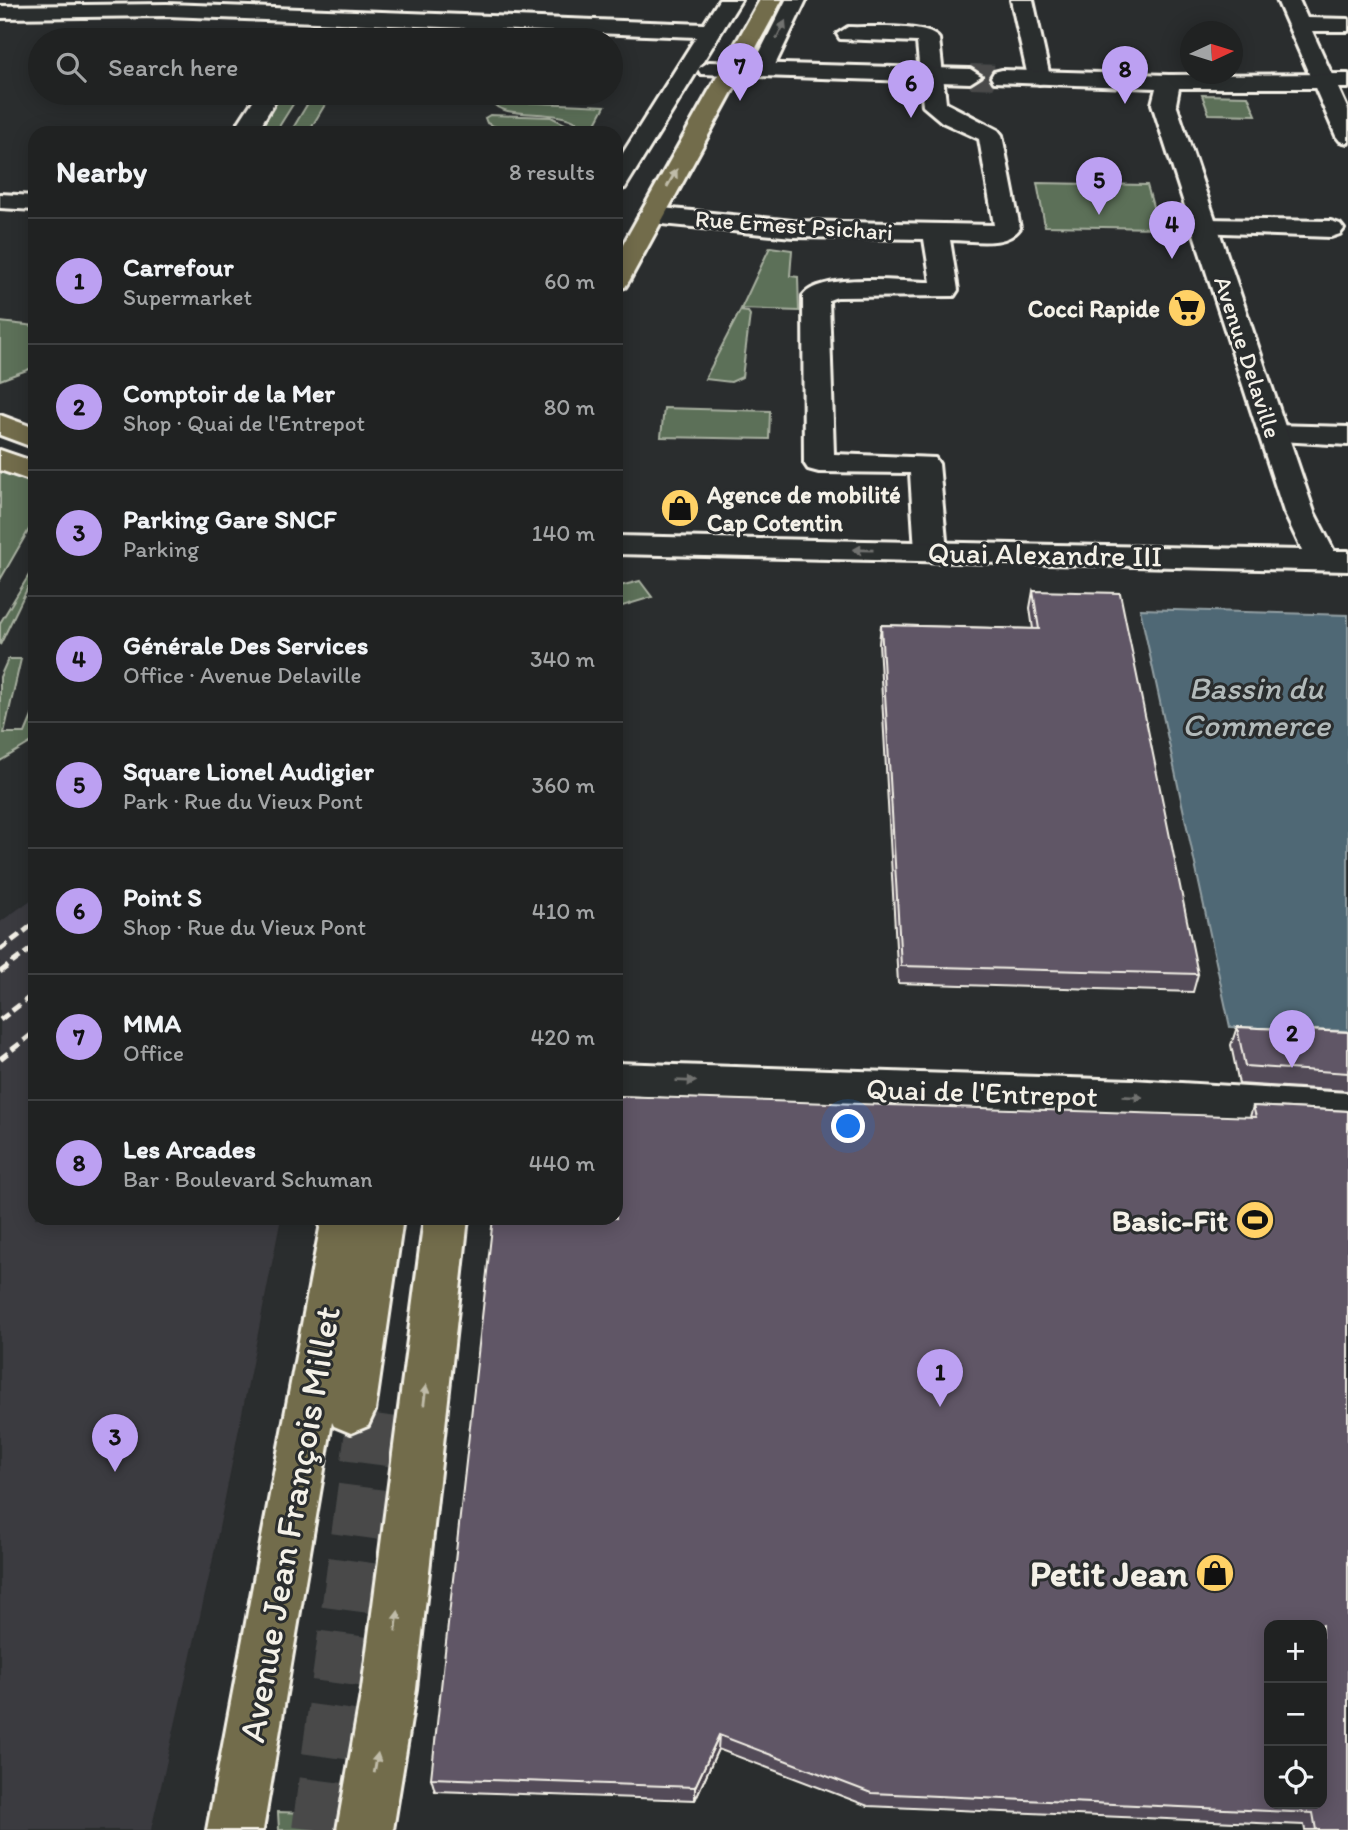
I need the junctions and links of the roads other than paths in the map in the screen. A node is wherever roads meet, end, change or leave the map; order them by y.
1 (730, 0) edge
2 (750, 0) edge
3 (771, 0) edge
4 (795, 0) edge
5 (821, 0) edge
6 (1022, 0) edge
7 (1288, 0) edge
8 (173, 5) edge
9 (324, 8) edge
10 (0, 12) edge
11 (1298, 24) junction
12 (1348, 25) edge
13 (311, 28) edge
14 (711, 31) junction
15 (848, 34) dead end
16 (767, 60) dead end
17 (710, 69) junction
18 (932, 75) junction
19 (970, 76) tunnel mouth
20 (1002, 77) tunnel mouth
21 (1039, 77) junction
22 (1323, 81) junction
23 (1348, 81) edge
24 (1169, 82) junction
25 (262, 105) edge
26 (248, 126) edge
27 (1348, 136) edge
28 (626, 189) edge
29 (0, 201) edge
30 (28, 202) edge
31 (652, 215) junction
32 (1205, 227) junction
33 (1331, 229) dead end
34 (936, 232) junction
35 (623, 268) edge
36 (0, 424) edge
37 (1273, 434) junction
38 (28, 436) edge
39 (1348, 436) edge
40 (1, 461) edge
41 (28, 471) edge
42 (1299, 512) junction
43 (623, 545) edge
44 (931, 551) junction
45 (1255, 559) junction
46 (1335, 561) edge
47 (623, 1079) edge
48 (1348, 1110) edge
49 (343, 1225) edge
50 (380, 1225) edge
51 (440, 1225) edge
52 (243, 1813) edge
53 (365, 1830) edge

1 - 14 street
2 - 17 main road
3 - 17 main road
4 - 5 street
16 -> 4 street
6 - 21 street
7 - 11 street
8 - 9 street
8 - 10 street
9 - 13 street
9 - 14 street
11 - 12 street
11 - 22 street
14 - 17 street
15 - 18 street
17 - 18 street
17 - 28 main road
31 -> 17 main road
18 - 19 street
18 - 34 street, Rue Ernest Psichari
20 - 21 street
21 - 24 street
22 - 23 street
22 - 24 street
22 - 27 street
24 - 32 street, Avenue Delaville
25 - 26 street
29 - 30 street
31 - 34 street, Rue Ernest Psichari
31 - 35 main road
32 - 33 street
32 - 37 street, Avenue Delaville
34 - 44 street
36 - 38 main road
37 - 39 street
37 - 42 street, Avenue Delaville
40 - 41 main road
42 - 45 street
42 - 46 street, Avenue Delaville
44 -> 43 street, Quai Alexandre III
44 - 45 street, Quai Alexandre III
45 - 46 street, Quai Alexandre III
47 -> 48 street, Quai de l'Entrepot
49 - 52 main road, Avenue Jean François Millet
50 - 51 main road
53 -> 51 main road

